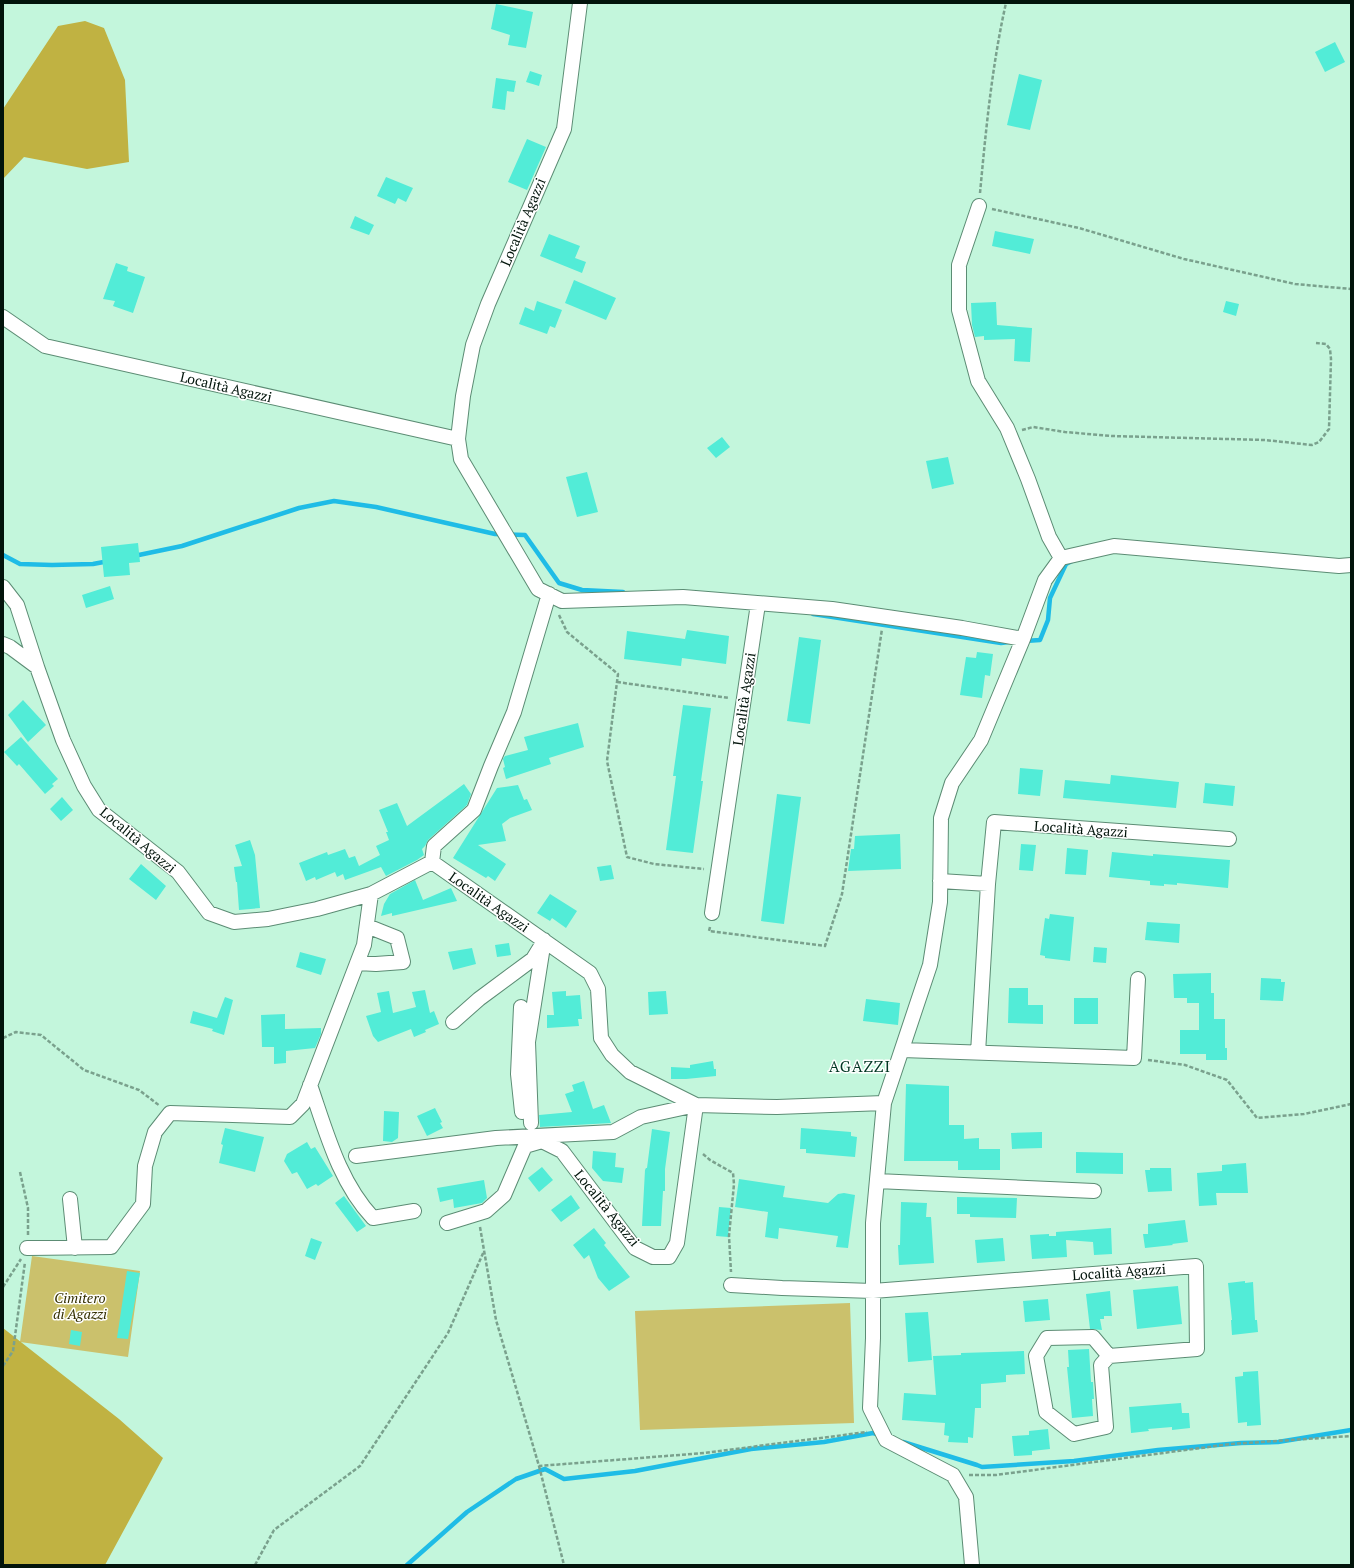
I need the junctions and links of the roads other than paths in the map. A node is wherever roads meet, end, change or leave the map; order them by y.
1 (580, 3) edge
2 (979, 206) road end
3 (3, 317) edge
4 (458, 439) junction
5 (1061, 558) junction
6 (1351, 565) edge
7 (3, 587) edge
8 (549, 594) junction
9 (758, 604) junction
10 (1023, 639) junction
11 (3, 644) edge
12 (37, 667) junction
13 (1229, 839) dead end
14 (432, 862) junction
15 (940, 881) junction
16 (988, 884) junction
17 (371, 894) junction
18 (712, 913) road end
19 (367, 926) junction
20 (544, 940) junction
21 (357, 964) junction
22 (1138, 979) dead end
23 (521, 1007) dead end
24 (453, 1022) dead end
25 (902, 1050) junction
26 (978, 1053) junction
27 (310, 1085) junction
28 (884, 1103) junction
29 (696, 1105) junction
30 (531, 1123) dead end
31 (524, 1137) junction
32 (356, 1156) dead end
33 (877, 1181) junction
34 (1094, 1191) dead end
35 (70, 1199) dead end
36 (414, 1212) dead end
37 (447, 1223) dead end
38 (27, 1248) road end
39 (75, 1248) junction
40 (731, 1285) road end
41 (873, 1290) junction
42 (1109, 1356) junction
43 (972, 1565) edge

1 - 4 street, Località Agazzi
2 - 5 street
3 - 4 street, Località Agazzi
4 - 8 street, Località Agazzi
5 - 6 street
5 - 10 street
7 - 12 street, Località Agazzi
8 - 9 street, Località Agazzi
8 - 14 street
9 - 10 street, Località Agazzi
9 - 18 street, Località Agazzi
10 - 15 street
11 - 12 street
12 - 17 street, Località Agazzi
13 - 16 street, Località Agazzi
14 - 17 street, Località Agazzi
14 - 20 street, Località Agazzi
15 - 16 street
15 - 25 street
16 - 26 street, Località Agazzi
17 - 19 street
19 - 21 street
19 - 21 street
20 - 24 street
20 - 29 street, Località Agazzi
20 - 30 street
21 - 27 street
22 - 26 street
23 - 31 street
25 - 26 street
25 - 28 street
27 - 36 street
27 - 39 street
28 - 29 street, Località Agazzi
28 - 33 street
29 - 31 street, Località Agazzi
29 - 37 street, Località Agazzi
31 - 32 street, Località Agazzi
33 - 34 street
33 - 41 street
35 - 39 street
38 - 39 street
40 - 41 street
41 - 42 street, Località Agazzi
41 - 43 street
42 - 42 street

